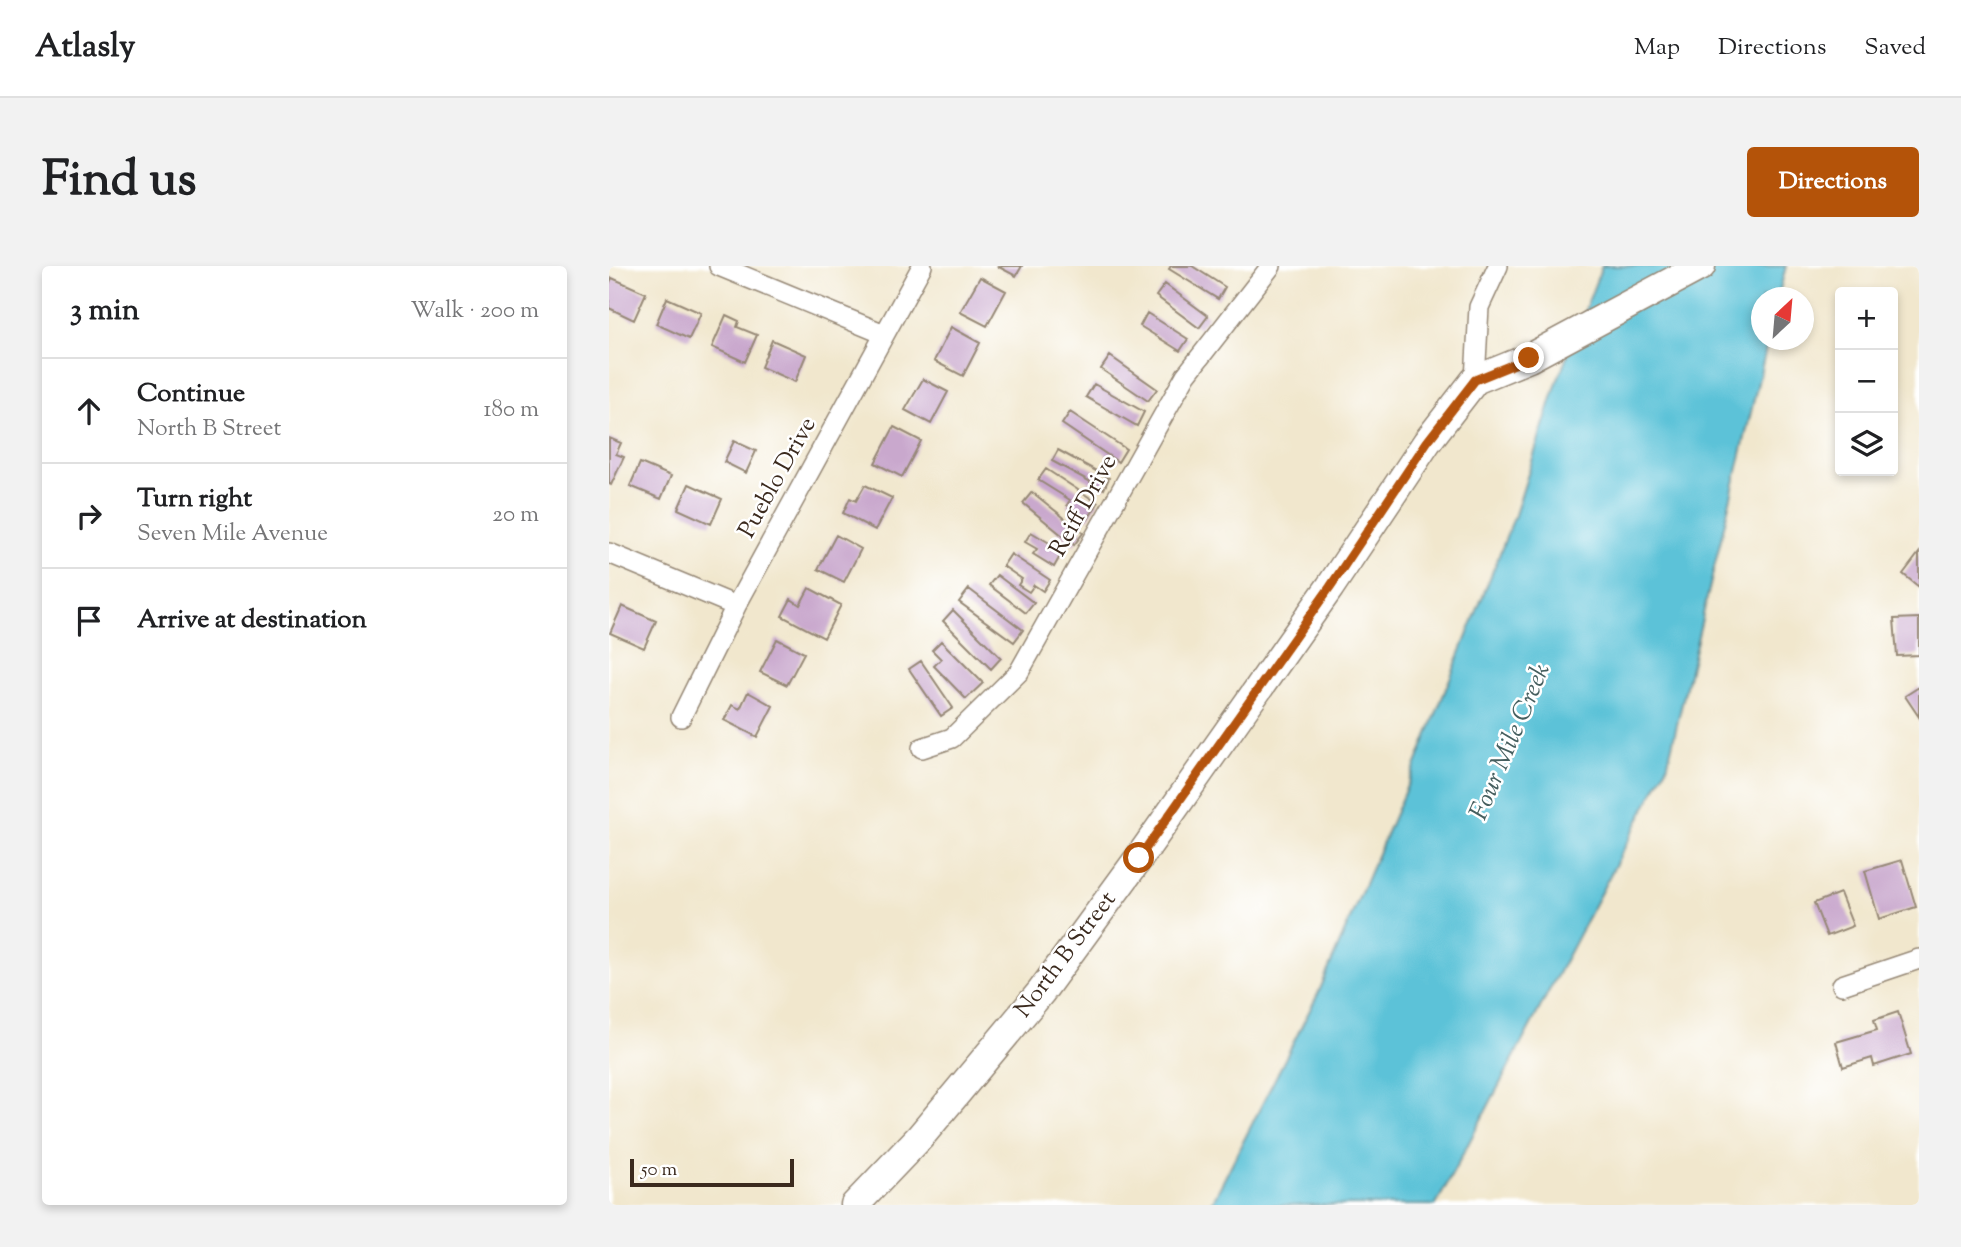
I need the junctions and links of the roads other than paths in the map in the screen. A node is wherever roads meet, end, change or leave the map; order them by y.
1 (719, 266) edge
2 (922, 266) edge
3 (1271, 266) edge
4 (1498, 266) edge
5 (1700, 266) edge
6 (884, 334) junction
7 (1475, 380) junction
8 (609, 554) edge
9 (736, 606) junction
10 (681, 717) dead end
11 (922, 748) dead end
12 (1919, 959) edge
13 (1842, 985) dead end
14 (855, 1205) edge

1 - 6 street
2 - 6 street, Pueblo Drive
3 - 11 street, Reiff Drive
4 - 7 street
5 - 7 main road
6 - 9 street, Pueblo Drive
7 - 14 main road, North B Street
8 - 9 street
9 - 10 street, Pueblo Drive
12 - 13 street

